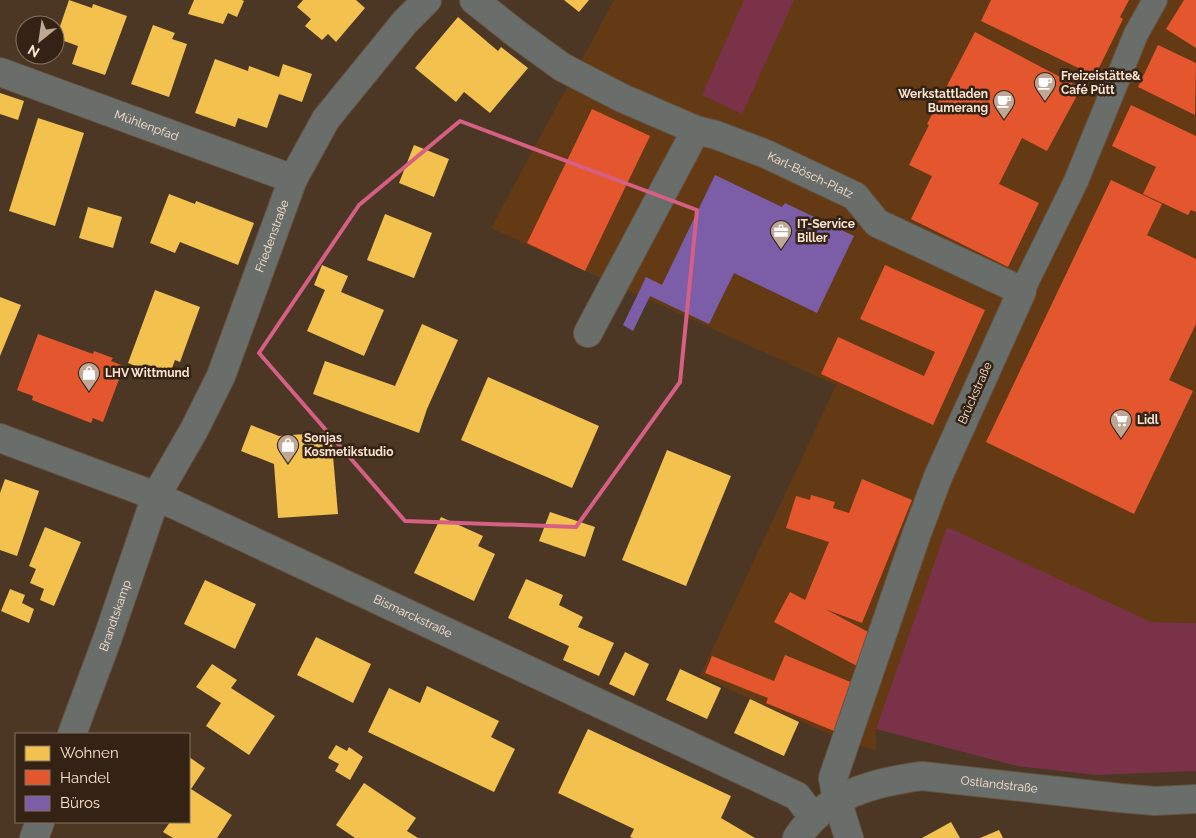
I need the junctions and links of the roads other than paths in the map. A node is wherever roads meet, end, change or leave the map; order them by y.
1 (426, 0) edge
2 (474, 0) edge
3 (1155, 0) edge
4 (0, 72) edge
5 (696, 130) junction
6 (293, 179) junction
7 (1022, 291) junction
8 (588, 333) dead end
9 (0, 438) edge
10 (156, 496) junction
11 (72, 733) edge
12 (1196, 799) edge
13 (837, 800) junction
14 (805, 828) edge
15 (849, 838) edge

1 - 6 street, Friedenstraße
2 - 5 street, Karl-Bösch-Platz
3 - 7 street, Brückstraße
4 - 6 street, Mühlenpfad
5 - 7 street, Karl-Bösch-Platz
5 - 8 street
6 - 10 street, Friedenstraße
7 - 13 street, Brückstraße
9 - 10 street, Bismarckstraße
10 - 11 street, Brandtskamp
10 - 14 street, Bismarckstraße
12 - 13 street, Ostlandstraße
13 - 14 street, Ostlandstraße
13 - 15 street, Brückstraße

